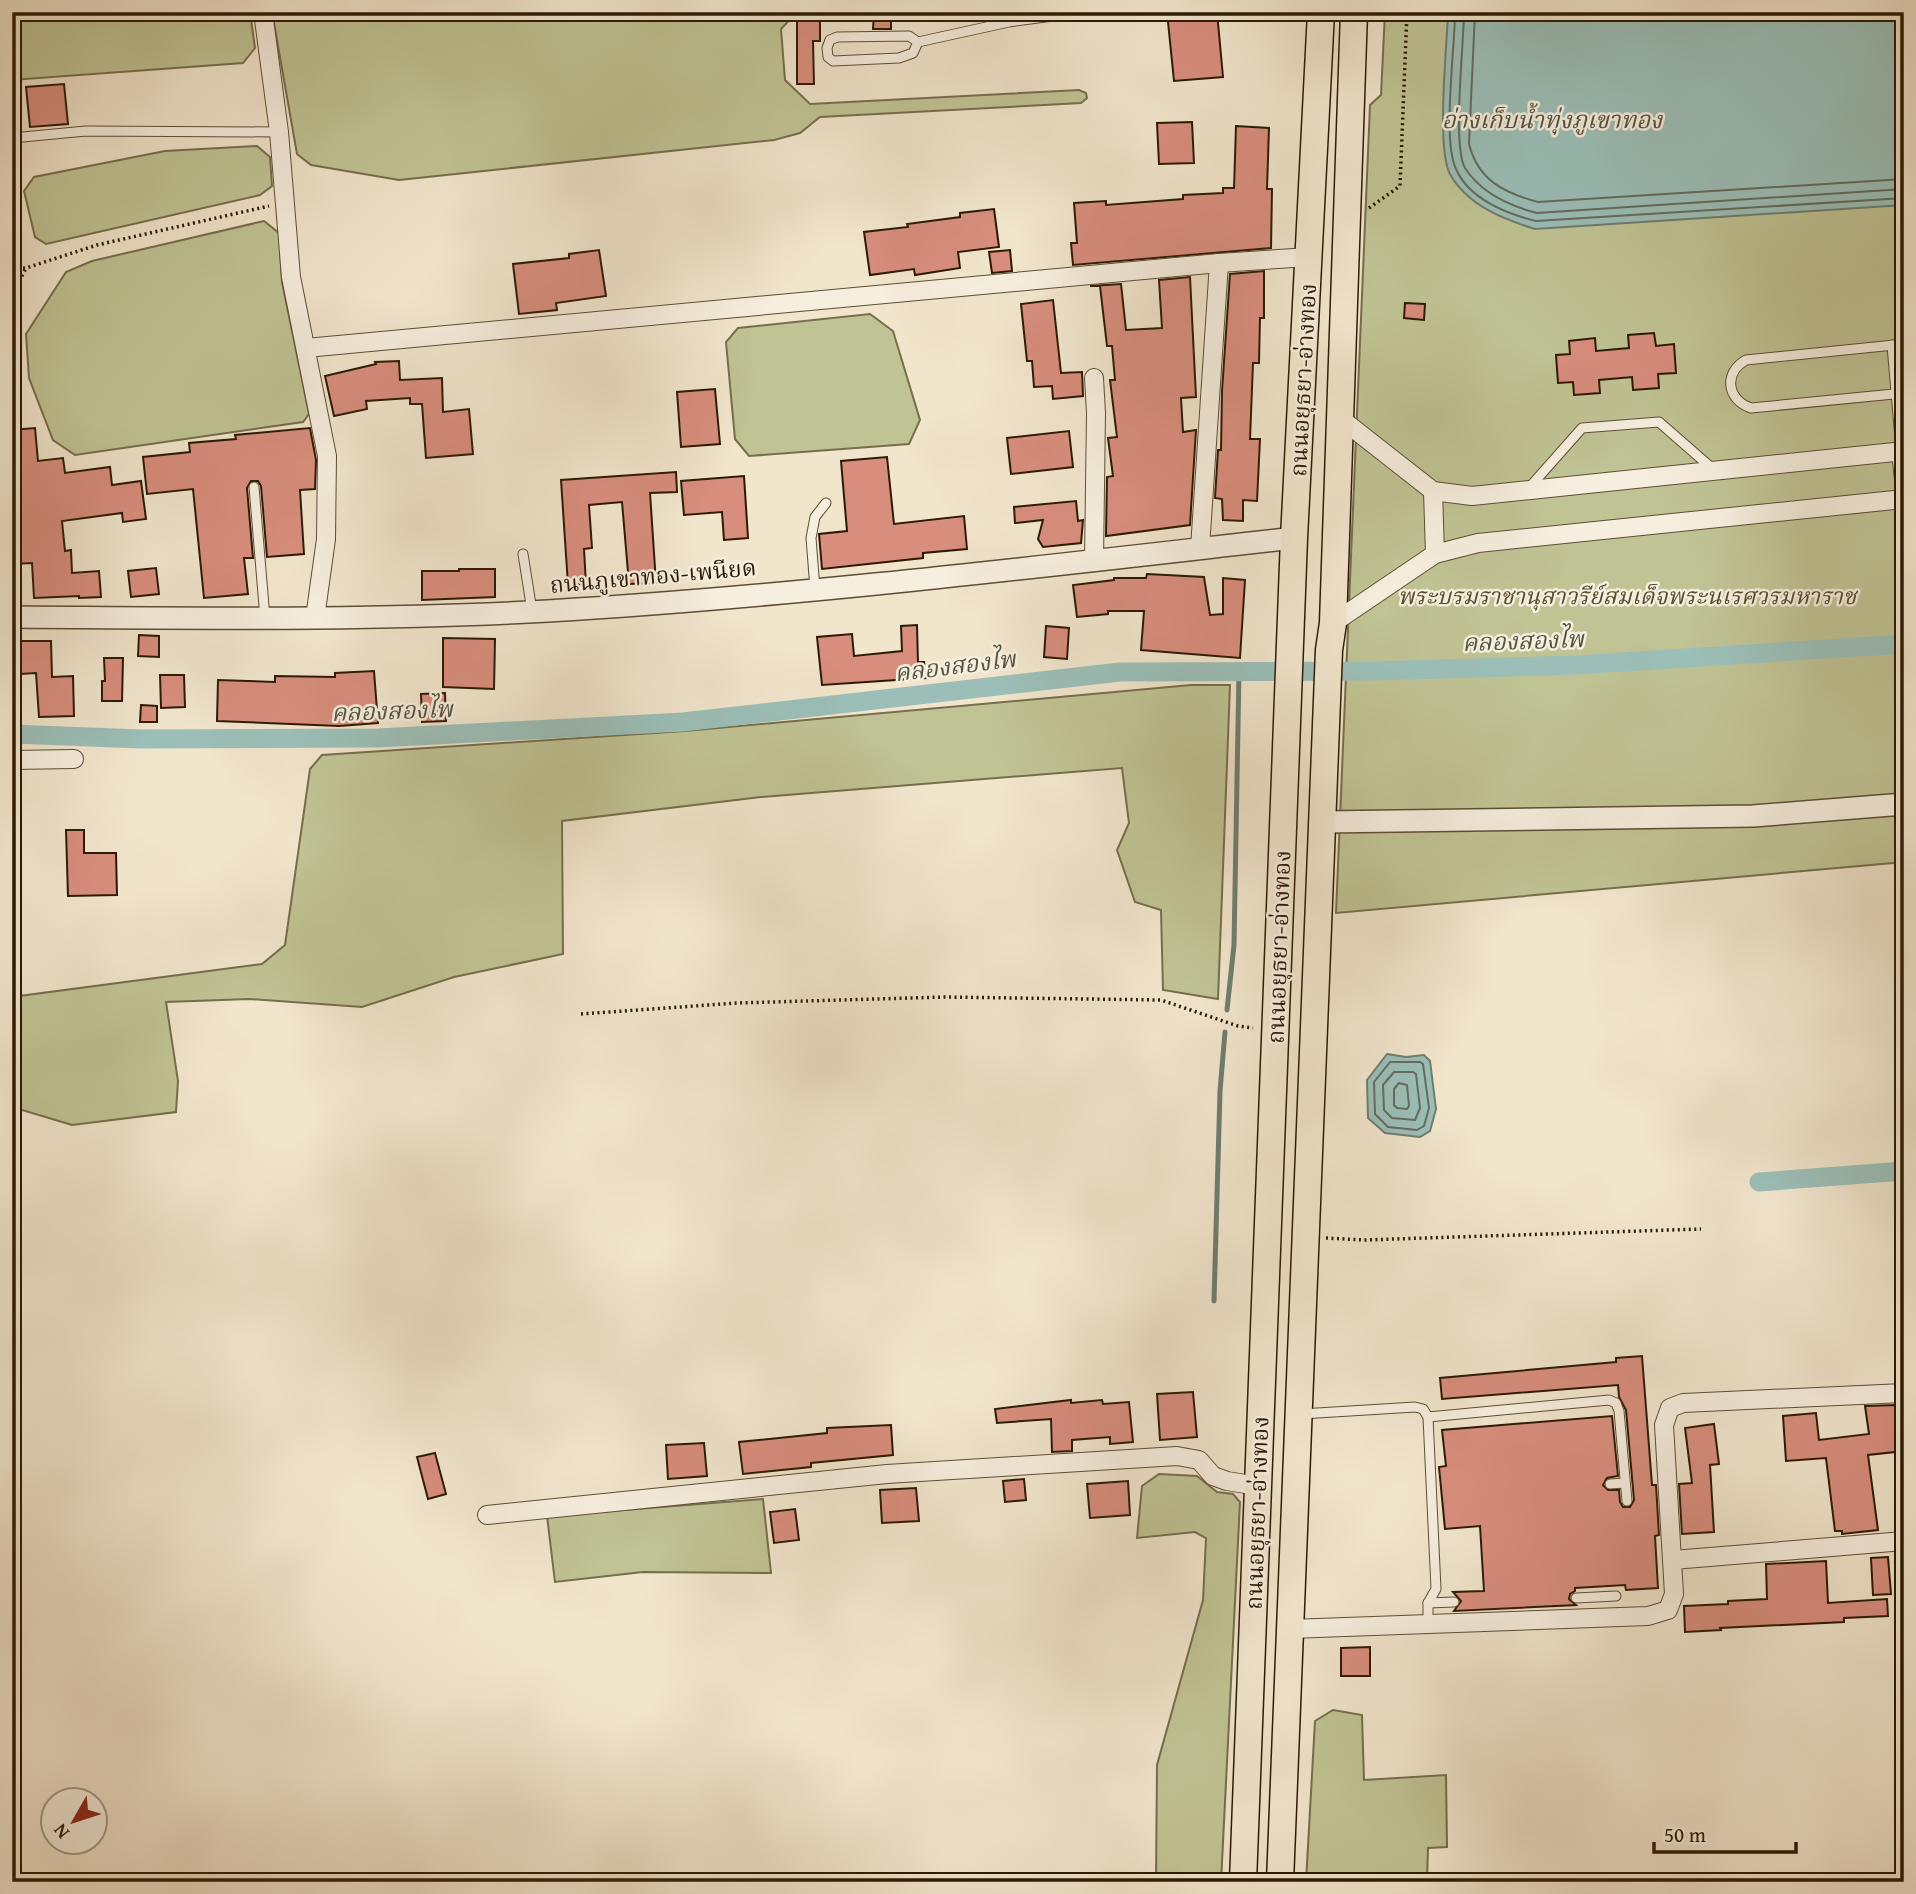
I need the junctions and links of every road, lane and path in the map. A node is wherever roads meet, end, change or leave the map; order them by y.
1 (262, 12) edge
2 (1083, 12) edge
3 (1321, 12) edge
4 (1354, 12) edge
5 (1407, 12) edge
6 (918, 42) junction
7 (279, 132) junction
8 (12, 138) edge
9 (285, 202) junction
10 (1347, 223) junction
11 (1309, 257) junction
12 (1219, 263) junction
13 (12, 268) edge
14 (26, 268) junction
15 (12, 296) edge
16 (1904, 344) edge
17 (1892, 345) junction
18 (306, 348) junction
19 (1094, 378) dead end
20 (1900, 394) edge
21 (1340, 418) junction
22 (1903, 451) edge
23 (1715, 470) junction
24 (1904, 480) edge
25 (254, 487) dead end
26 (1527, 490) junction
27 (1433, 491) junction
28 (1904, 499) edge
29 (826, 503) dead end
30 (1294, 538) junction
31 (1200, 548) junction
32 (523, 554) dead end
33 (1435, 554) junction
34 (1094, 560) junction
35 (815, 589) junction
36 (533, 611) junction
37 (12, 617) edge
38 (265, 618) junction
39 (315, 618) junction
40 (1332, 623) junction
41 (74, 759) dead end
42 (12, 760) edge
43 (1904, 804) edge
44 (1323, 822) junction
45 (581, 1014) dead end
46 (1276, 1032) junction
47 (1701, 1229) dead end
48 (1306, 1236) junction
49 (1265, 1319) junction
50 (1303, 1320) junction
51 (1904, 1393) edge
52 (1299, 1414) junction
53 (1427, 1417) junction
54 (1625, 1483) junction
55 (1610, 1484) dead end
56 (1258, 1486) junction
57 (1627, 1501) dead end
58 (487, 1515) dead end
59 (1904, 1541) edge
60 (1673, 1560) junction
61 (1616, 1596) dead end
62 (1576, 1598) dead end
63 (1454, 1602) dead end
64 (1428, 1603) junction
65 (1428, 1624) junction
66 (1290, 1629) junction
67 (1243, 1882) edge
68 (1280, 1882) edge

1 - 7 street
2 - 6 lane
3 - 11 main road, ถนนอยุธยา-อ่างทอง
4 - 10 main road, ถนนอยุธยา-อ่างทอง
5 - 10 path
6 - 6 lane
7 - 8 lane
7 - 9 street
9 - 14 path
9 - 18 street
10 - 21 main road, ถนนอยุธยา-อ่างทอง
11 - 12 street
11 - 30 main road, ถนนอยุธยา-อ่างทอง
12 - 18 street
12 - 31 street
13 - 14 path
14 - 15 path
16 - 17 lane
17 - 20 lane
17 - 20 lane
18 - 39 street
19 - 34 street
20 - 22 lane
21 - 27 street
21 - 40 main road, ถนนอยุธยา-อ่างทอง
22 - 23 street
22 - 24 street
23 - 26 street
23 - 26 lane
25 - 38 lane
26 - 27 street
27 - 33 street
28 - 33 street
29 - 35 lane
30 - 31 street, ถนนภูเขาทอง-เพนียด
30 - 46 main road, ถนนอยุธยา-อ่างทอง
31 - 34 street, ถนนภูเขาทอง-เพนียด
32 - 36 lane
33 - 40 street
34 - 35 street, ถนนภูเขาทอง-เพนียด
35 - 36 street, ถนนภูเขาทอง-เพนียด
36 - 39 street, ถนนภูเขาทอง-เพนียด
37 - 38 street, ถนนภูเขาทอง-เพนียด
38 - 39 street, ถนนภูเขาทอง-เพนียด
40 - 44 main road, ถนนอยุธยา-อ่างทอง
41 - 42 street
43 - 44 street
44 - 48 main road, ถนนอยุธยา-อ่างทอง
45 - 46 path
46 - 49 main road, ถนนอยุธยา-อ่างทอง
47 - 48 path
48 - 50 main road, ถนนอยุธยา-อ่างทอง
49 - 50 main road
49 - 56 main road, ถนนอยุธยา-อ่างทอง
50 - 52 main road, ถนนอยุธยา-อ่างทอง
51 - 60 street
52 - 53 lane
52 - 66 main road, ถนนอยุธยา-อ่างทอง
53 - 54 lane
53 - 64 lane
54 - 55 lane
54 - 57 lane
56 - 58 street
56 - 67 main road, ถนนอยุธยา-อ่างทอง
59 - 60 street
60 - 65 street
61 - 62 lane
63 - 64 lane
64 - 65 lane
65 - 66 street
66 - 68 main road, ถนนอยุธยา-อ่างทอง

